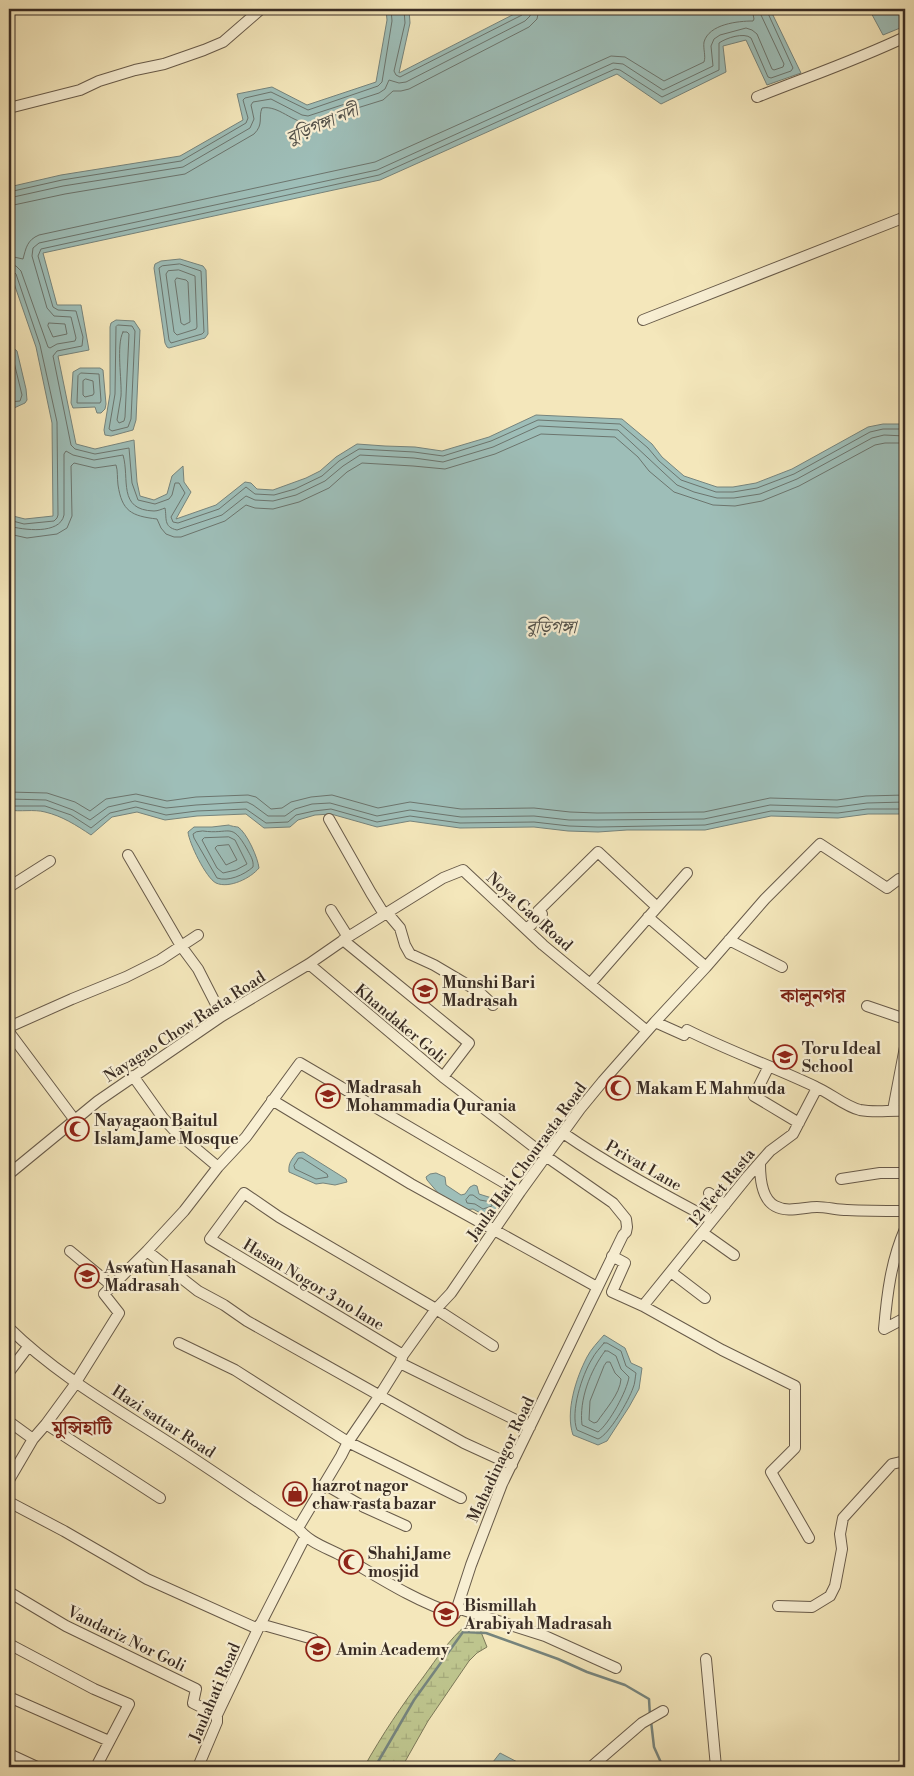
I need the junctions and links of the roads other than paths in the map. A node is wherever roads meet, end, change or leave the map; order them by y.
1 (261, 9) edge
2 (905, 37) edge
3 (757, 97) dead end
4 (9, 108) edge
5 (905, 217) edge
6 (642, 320) dead end
7 (329, 819) dead end
8 (128, 854) dead end
9 (50, 861) dead end
10 (687, 873) dead end
11 (905, 881) edge
12 (9, 887) edge
13 (657, 907) junction
14 (331, 910) dead end
15 (384, 914) junction
16 (648, 917) junction
17 (527, 930) junction
18 (198, 935) dead end
19 (346, 939) junction
20 (729, 940) junction
21 (181, 946) junction
22 (309, 964) junction
23 (706, 967) junction
24 (782, 967) dead end
25 (590, 984) junction
26 (493, 1005) dead end
27 (867, 1006) dead end
28 (222, 1016) junction
29 (905, 1019) edge
30 (655, 1022) junction
31 (9, 1027) edge
32 (647, 1031) junction
33 (9, 1032) edge
34 (905, 1046) edge
35 (769, 1066) junction
36 (133, 1076) junction
37 (443, 1077) junction
38 (818, 1088) junction
39 (272, 1100) junction
40 (893, 1110) junction
41 (905, 1111) edge
42 (74, 1119) junction
43 (799, 1123) junction
44 (563, 1133) junction
45 (547, 1157) junction
46 (760, 1164) junction
47 (218, 1167) junction
48 (905, 1173) edge
49 (9, 1174) edge
50 (841, 1179) dead end
51 (520, 1192) junction
52 (709, 1193) dead end
53 (725, 1205) junction
54 (905, 1211) edge
55 (712, 1220) junction
56 (905, 1229) edge
57 (493, 1230) junction
58 (703, 1233) junction
59 (623, 1235) joint
60 (70, 1251) dead end
61 (147, 1252) junction
62 (734, 1255) dead end
63 (612, 1256) junction
64 (671, 1272) junction
65 (112, 1285) junction
66 (597, 1287) junction
67 (705, 1298) dead end
68 (644, 1306) junction
69 (436, 1309) junction
70 (905, 1318) edge
71 (9, 1328) edge
72 (179, 1343) dead end
73 (493, 1346) dead end
74 (28, 1347) junction
75 (402, 1359) junction
76 (9, 1372) edge
77 (76, 1382) junction
78 (380, 1395) junction
79 (46, 1424) junction
80 (9, 1425) edge
81 (530, 1427) junction
82 (33, 1439) junction
83 (348, 1442) junction
84 (905, 1461) edge
85 (512, 1465) junction
86 (9, 1480) edge
87 (324, 1484) junction
88 (160, 1498) dead end
89 (460, 1498) dead end
90 (9, 1502) edge
91 (406, 1526) dead end
92 (298, 1528) junction
93 (305, 1537) junction
94 (809, 1538) dead end
95 (9, 1592) edge
96 (778, 1606) dead end
97 (456, 1611) junction
98 (259, 1627) junction
99 (313, 1639) dead end
100 (9, 1644) edge
101 (706, 1659) dead end
102 (616, 1668) dead end
103 (9, 1697) edge
104 (659, 1712) dead end
105 (217, 1714) junction
106 (110, 1738) junction
107 (9, 1754) edge
108 (18, 1763) edge
109 (37, 1767) edge
110 (96, 1767) edge
111 (198, 1767) edge
112 (591, 1767) edge
113 (716, 1767) edge

1 - 4 street
2 - 3 street
5 - 6 street
7 - 15 street
8 - 21 street
9 - 12 street
10 - 13 street
11 - 20 street, Jaula Hati Chourasta Road
13 - 16 street
13 - 17 street
14 - 19 street
15 - 17 street, Noya Gao Road
15 - 19 street, Nayagao Chow Rasta Road
15 - 26 street
16 - 23 street
16 - 25 street
17 - 25 street, Noya Gao Road
18 - 21 street
19 - 22 street, Nayagao Chow Rasta Road
19 - 37 street
20 - 23 street, Jaula Hati Chourasta Road
20 - 24 street
21 - 28 street
21 - 31 street
22 - 28 street, Nayagao Chow Rasta Road
22 - 37 street, Khandaker Goli
23 - 30 street, Jaula Hati Chourasta Road
25 - 32 street, Noya Gao Road
27 - 29 street
28 - 36 street, Nayagao Chow Rasta Road
30 - 32 street, Jaula Hati Chourasta Road
30 - 35 street
32 - 44 street, Jaula Hati Chourasta Road
33 - 42 street
34 - 40 street
35 - 38 street
35 - 43 street
36 - 42 street, Nayagao Chow Rasta Road
36 - 47 street
37 - 45 street, Khandaker Goli
38 - 40 street
38 - 43 street, 12 Feet Rasta
39 - 47 street
39 - 51 street
39 - 57 street
40 - 41 street
42 - 49 street, Nayagao Chow Rasta Road
43 - 46 street, 12 Feet Rasta
44 - 45 street, Jaula Hati Chourasta Road
44 - 55 street, Privat Lane
45 - 51 street, Jaula Hati Chourasta Road
45 - 59 street, Khandaker Goli
46 - 53 street, 12 Feet Rasta
46 - 54 street
47 - 61 street
48 - 50 street
51 - 57 street, Jaula Hati Chourasta Road
52 - 53 street
53 - 55 street, 12 Feet Rasta
55 - 58 street, 12 Feet Rasta
56 - 70 street
57 - 66 street
57 - 69 street, Jaula Hati Chourasta Road
58 - 62 street
58 - 64 street, 12 Feet Rasta
59 - 63 street, Mahadinagor Road
60 - 65 street
61 - 65 street
61 - 78 street
63 - 66 street, Mahadinagor Road
63 - 68 street
64 - 67 street
64 - 68 street, 12 Feet Rasta
65 - 77 street
66 - 81 street, Mahadinagor Road
68 - 94 street
69 - 73 street
69 - 75 street, Jaula Hati Chourasta Road
69 - 75 street, Hasan Nogor 3 no lane
71 - 74 street, Hazi sattar Road
72 - 83 street
74 - 76 street
74 - 77 street, Hazi sattar Road
75 - 78 street, Jaula Hati Chourasta Road
75 - 81 street, Hasan Nogor 3 no lane
77 - 79 street
77 - 92 street, Hazi sattar Road
78 - 83 street, Jaula Hati Chourasta Road
78 - 85 street
79 - 82 street
79 - 88 street
80 - 82 street
81 - 85 street, Mahadinagor Road
82 - 86 street
83 - 87 street, Jaula Hati Chourasta Road
83 - 89 street
84 - 96 street
85 - 97 street, Mahadinagor Road
87 - 91 street
87 - 92 street, Jaula Hati Chourasta Road
90 - 98 street
92 - 93 street, Hazi sattar Road
93 - 97 street
93 - 98 street, Jaulahati Road
95 - 105 street, Vandariz Nor Goli
97 - 102 street
98 - 99 street
98 - 105 street, Jaulahati Road
100 - 106 street
101 - 113 street
103 - 106 street
104 - 112 street
105 - 111 street, Jaulahati Road
106 - 110 street
107 - 108 street
108 - 109 street

